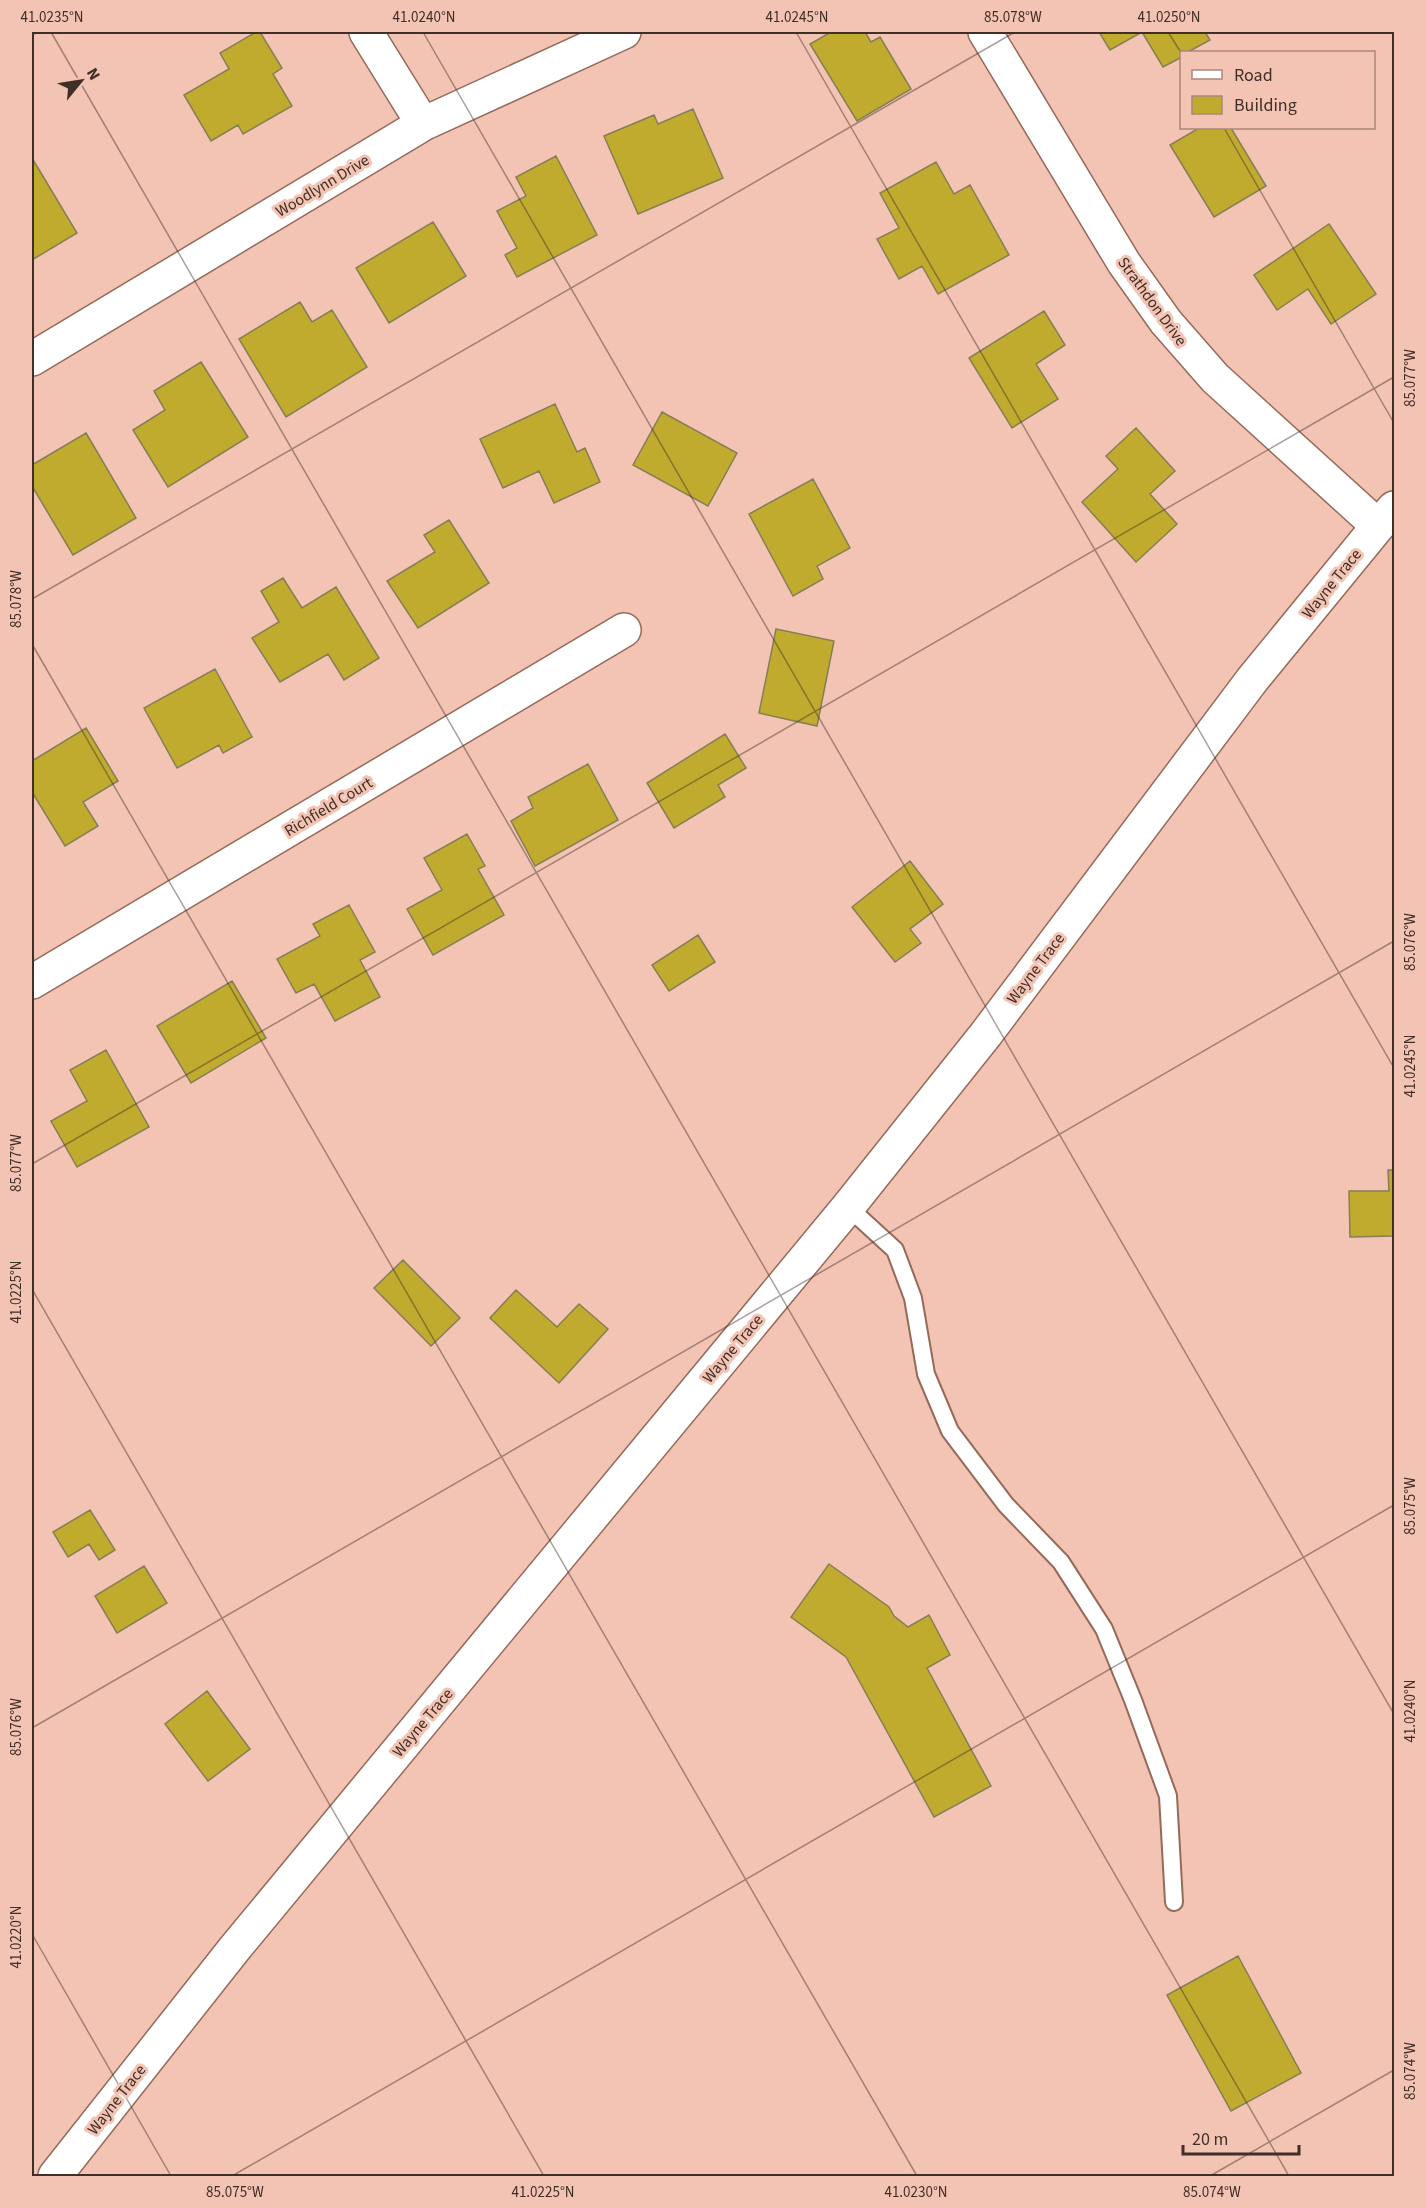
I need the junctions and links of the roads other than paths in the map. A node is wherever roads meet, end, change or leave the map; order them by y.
1 (366, 32) edge
2 (624, 32) edge
3 (985, 32) edge
4 (423, 124) junction
5 (32, 358) edge
6 (1386, 517) edge
7 (624, 630) dead end
8 (32, 982) edge
9 (848, 1208) junction
10 (1174, 1902) dead end
11 (56, 2176) edge

1 - 4 street
2 - 4 street, Woodlynn Drive
3 - 6 street, Strathdon Drive
4 - 5 street, Woodlynn Drive
6 - 9 street, Wayne Trace
7 - 8 street, Richfield Court
9 - 10 lane
9 - 11 street, Wayne Trace

